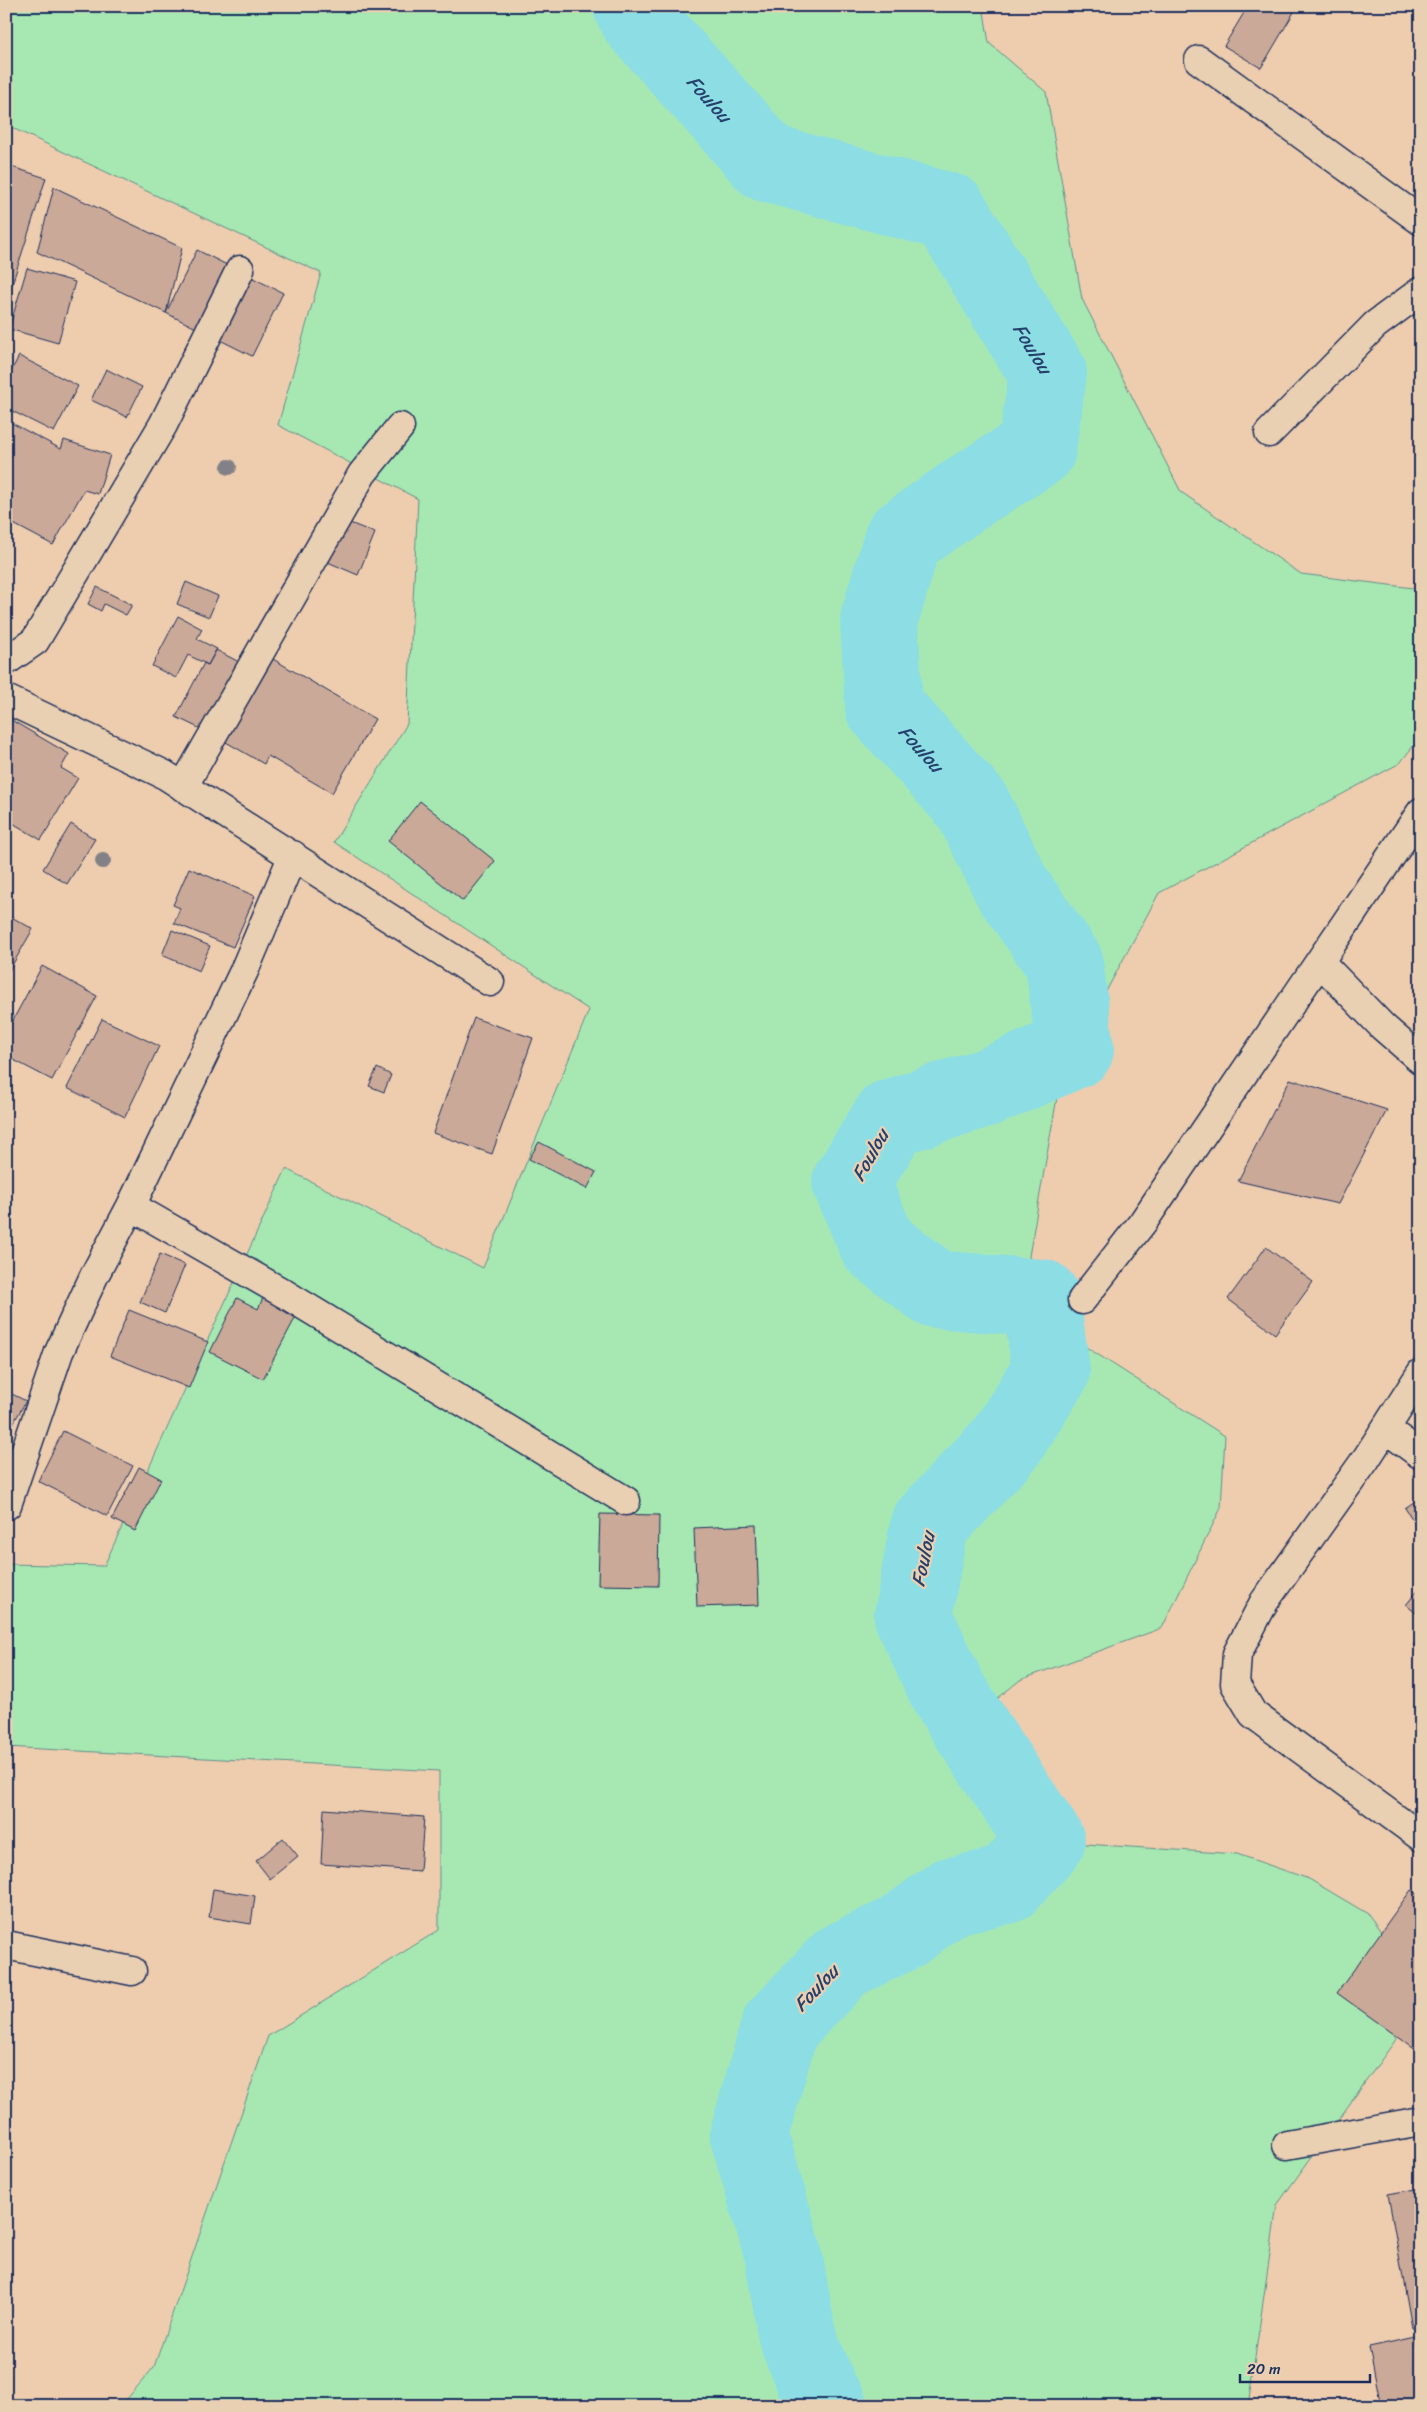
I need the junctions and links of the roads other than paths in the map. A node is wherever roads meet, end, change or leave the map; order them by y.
1 (1199, 60) dead end
2 (1421, 221) edge
3 (240, 270) dead end
4 (1421, 291) edge
5 (400, 427) dead end
6 (1269, 433) dead end
7 (6, 660) edge
8 (6, 699) edge
9 (183, 787) junction
10 (1421, 812) edge
11 (293, 855) junction
12 (1320, 962) junction
13 (490, 982) dead end
14 (1421, 1060) edge
15 (131, 1206) junction
16 (1082, 1300) dead end
17 (1421, 1373) edge
18 (1386, 1429) junction
19 (1421, 1455) edge
20 (626, 1501) dead end
21 (7, 1505) edge
22 (1421, 1837) edge
23 (6, 1945) edge
24 (132, 1970) dead end
25 (1421, 2121) edge
26 (1287, 2145) dead end

1 - 2 street
3 - 7 street
4 - 6 street
5 - 9 street
8 - 9 street
9 - 11 street
10 - 12 street
11 - 13 street
11 - 15 street
12 - 14 street
12 - 16 street
15 - 20 street
15 - 21 street
17 - 18 street
18 - 19 street
18 - 22 street
23 - 24 street
25 - 26 street

